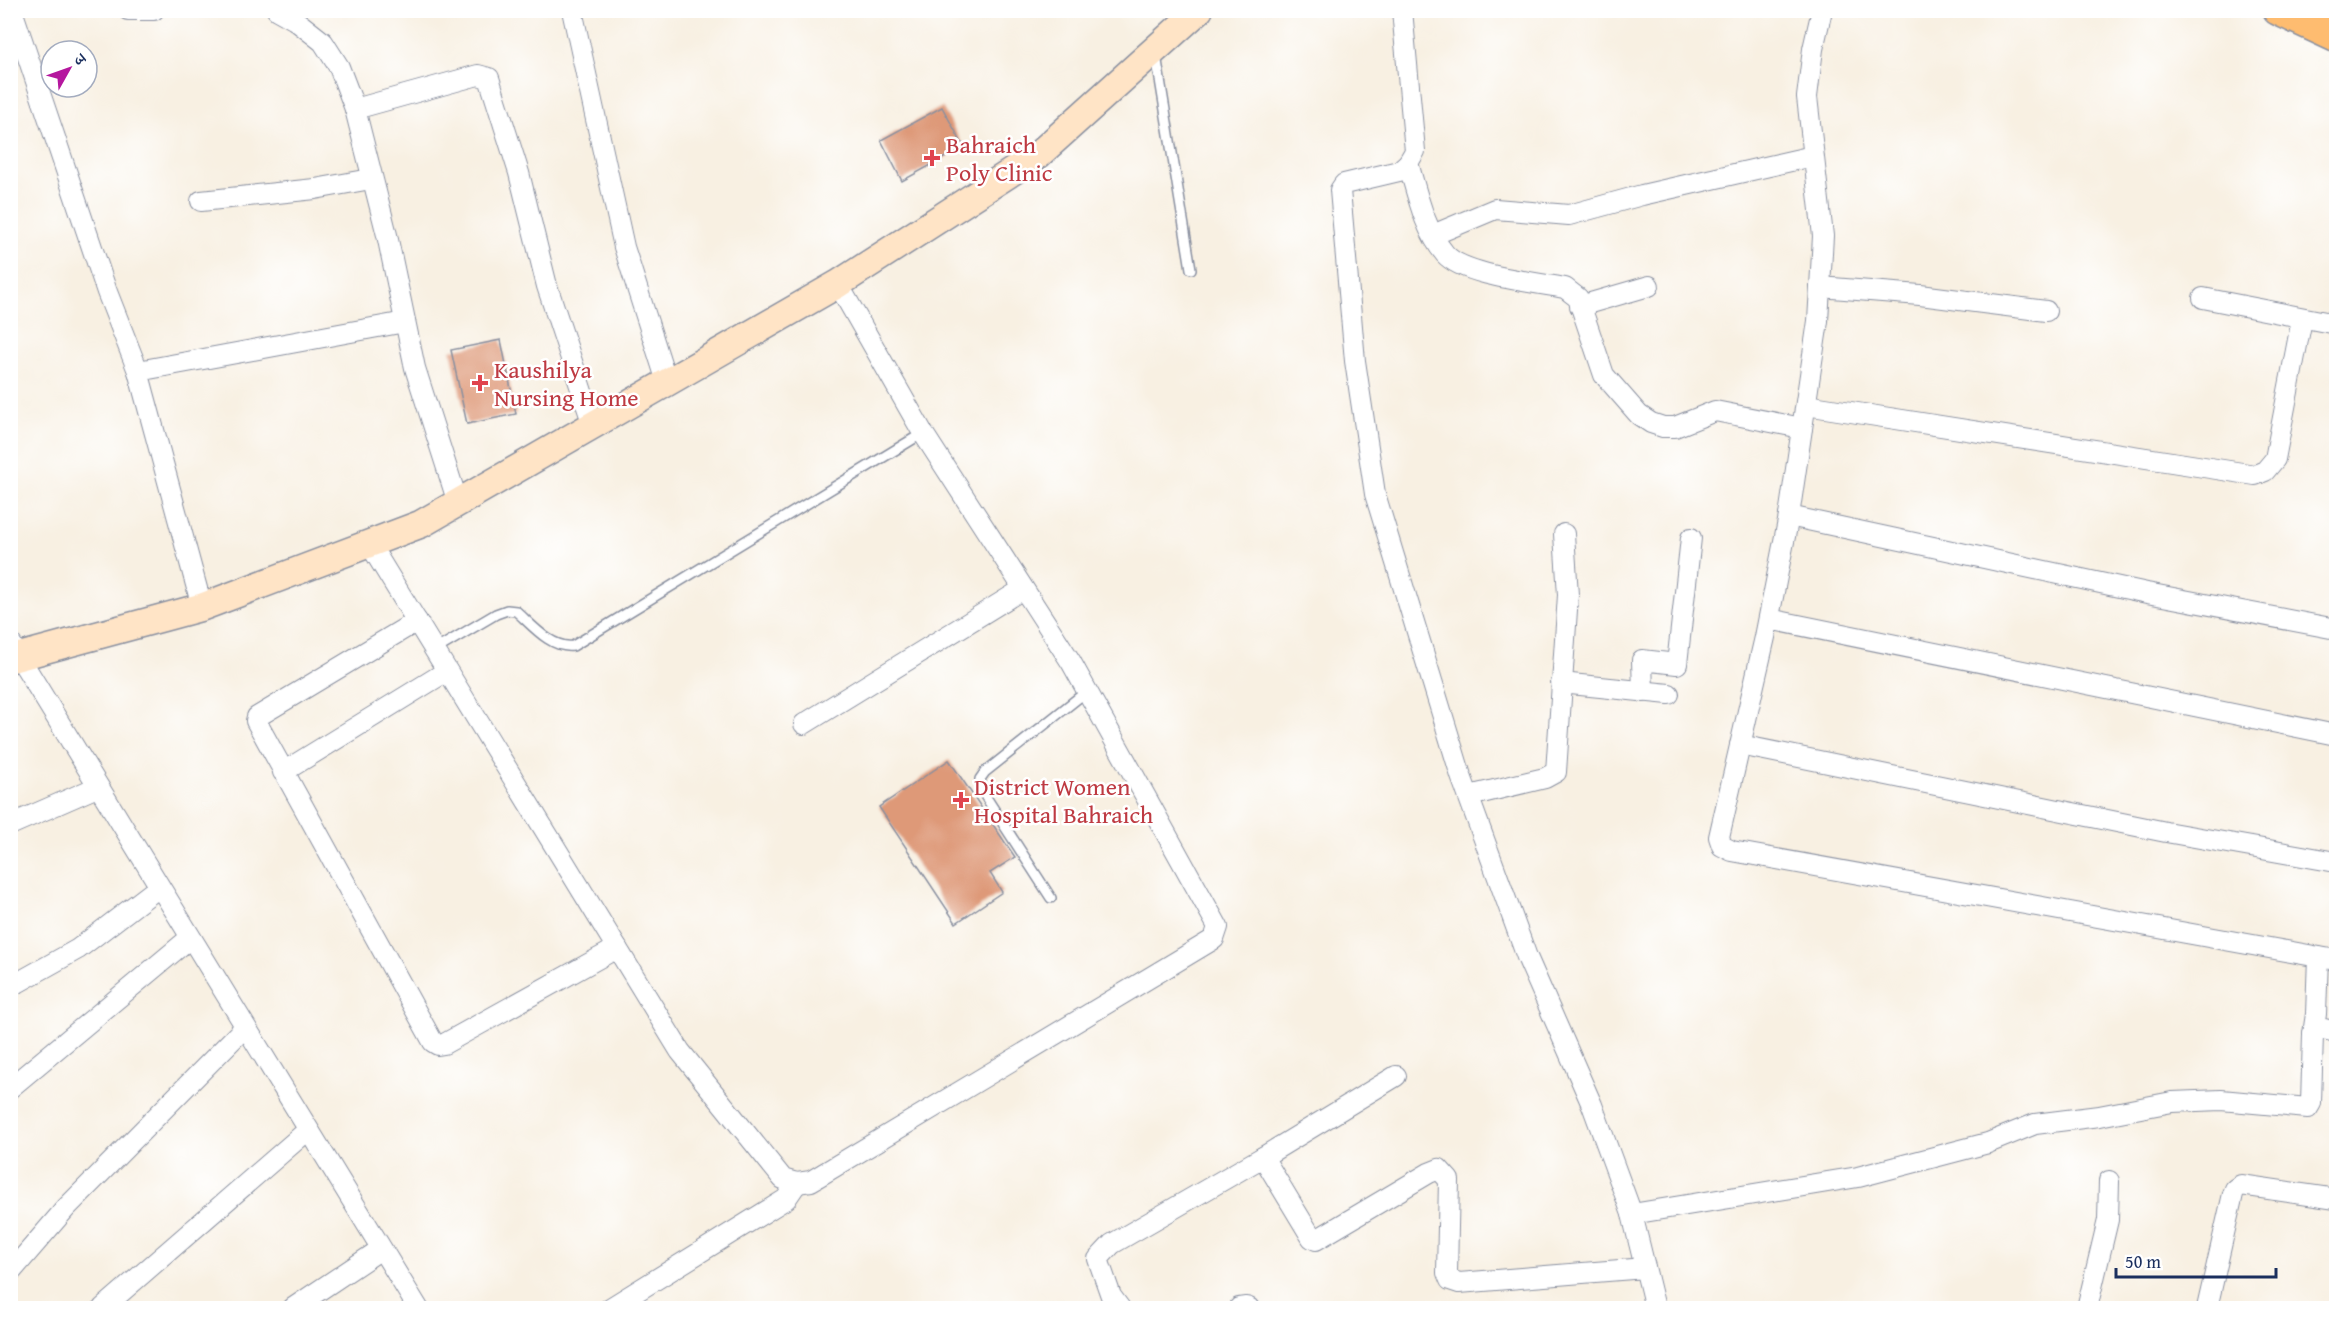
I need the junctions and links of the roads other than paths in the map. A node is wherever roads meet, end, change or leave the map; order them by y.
1 (12, 10) edge
2 (128, 10) edge
3 (154, 10) edge
4 (277, 10) edge
5 (572, 10) edge
6 (1199, 10) edge
7 (1402, 10) edge
8 (1822, 10) edge
9 (2278, 10) edge
10 (2316, 17) edge
11 (2337, 37) edge
12 (1155, 50) junction
13 (355, 109) junction
14 (1813, 156) junction
15 (1408, 163) junction
16 (371, 179) junction
17 (201, 201) dead end
18 (1433, 234) junction
19 (1191, 269) dead end
20 (838, 285) junction
21 (1649, 286) dead end
22 (1820, 287) junction
23 (2203, 298) dead end
24 (1580, 306) junction
25 (2046, 312) dead end
26 (2302, 319) junction
27 (405, 322) junction
28 (2337, 324) edge
29 (138, 371) junction
30 (667, 382) junction
31 (1806, 405) junction
32 (593, 425) junction
33 (1802, 428) junction
34 (923, 433) junction
35 (458, 503) junction
36 (1789, 516) junction
37 (1564, 534) dead end
38 (1691, 538) dead end
39 (369, 543) junction
40 (1023, 589) junction
41 (202, 607) junction
42 (1768, 619) junction
43 (417, 621) junction
44 (2337, 629) edge
45 (435, 650) junction
46 (13, 653) edge
47 (447, 671) junction
48 (1562, 683) junction
49 (1087, 691) junction
50 (1643, 692) junction
51 (1669, 694) dead end
52 (804, 724) dead end
53 (2337, 735) edge
54 (1740, 745) junction
55 (283, 772) junction
56 (97, 787) junction
57 (1469, 796) junction
58 (10, 825) edge
59 (2337, 862) edge
60 (159, 887) junction
61 (1051, 898) dead end
62 (190, 938) junction
63 (617, 948) junction
64 (2327, 959) edge
65 (10, 987) edge
66 (245, 1027) junction
67 (2337, 1032) edge
68 (2313, 1034) junction
69 (1396, 1076) dead end
70 (10, 1088) edge
71 (308, 1130) junction
72 (1263, 1158) junction
73 (2109, 1180) dead end
74 (797, 1184) junction
75 (2337, 1199) edge
76 (1632, 1214) junction
77 (381, 1249) junction
78 (1646, 1268) junction
79 (10, 1273) edge
80 (103, 1308) edge
81 (293, 1308) edge
82 (418, 1308) edge
83 (610, 1308) edge
84 (1120, 1308) edge
85 (1239, 1308) edge
86 (1249, 1308) edge
87 (1655, 1308) edge
88 (2087, 1308) edge
89 (2207, 1308) edge

1 - 29 street
2 - 3 street
4 - 13 street
5 - 30 street
6 - 12 main road
7 - 15 street
8 - 14 street
9 - 10 main road
10 - 11 main road
12 - 19 lane
12 - 20 main road
13 - 16 street
13 - 32 street
14 - 18 street
14 - 22 street
15 - 18 street
15 - 57 street
16 - 17 street
16 - 27 street
18 - 24 street
20 - 30 main road
20 - 34 street
21 - 24 street
22 - 25 street
22 - 31 street
23 - 26 street
24 - 33 street
26 - 28 street
26 - 31 street
27 - 29 street
27 - 35 street
29 - 41 street
30 - 32 main road
31 - 33 street
32 - 35 main road
33 - 36 street
34 - 40 street
34 - 45 lane
35 - 39 main road
36 - 42 street
36 - 44 street
37 - 48 street
38 - 50 street
39 - 41 main road
39 - 43 street
40 - 49 street
40 - 52 street
41 - 46 main road
42 - 53 street
42 - 54 street
43 - 45 street
43 - 55 street
45 - 47 street
46 - 56 street
47 - 55 street
47 - 63 street
48 - 50 street
48 - 57 street
49 - 61 lane
49 - 74 street
50 - 51 street
54 - 59 street
54 - 64 street
55 - 63 street
56 - 58 street
56 - 60 street
57 - 76 street
60 - 62 street
60 - 65 street
62 - 66 street
62 - 70 street
63 - 74 street
64 - 68 street
66 - 71 street
66 - 79 street
67 - 68 street
68 - 76 street
69 - 72 street
71 - 77 street
71 - 80 street
72 - 78 street
72 - 84 street
73 - 88 street
74 - 83 street
75 - 89 street
76 - 78 street
77 - 81 street
77 - 82 street
78 - 87 street
85 - 86 street

